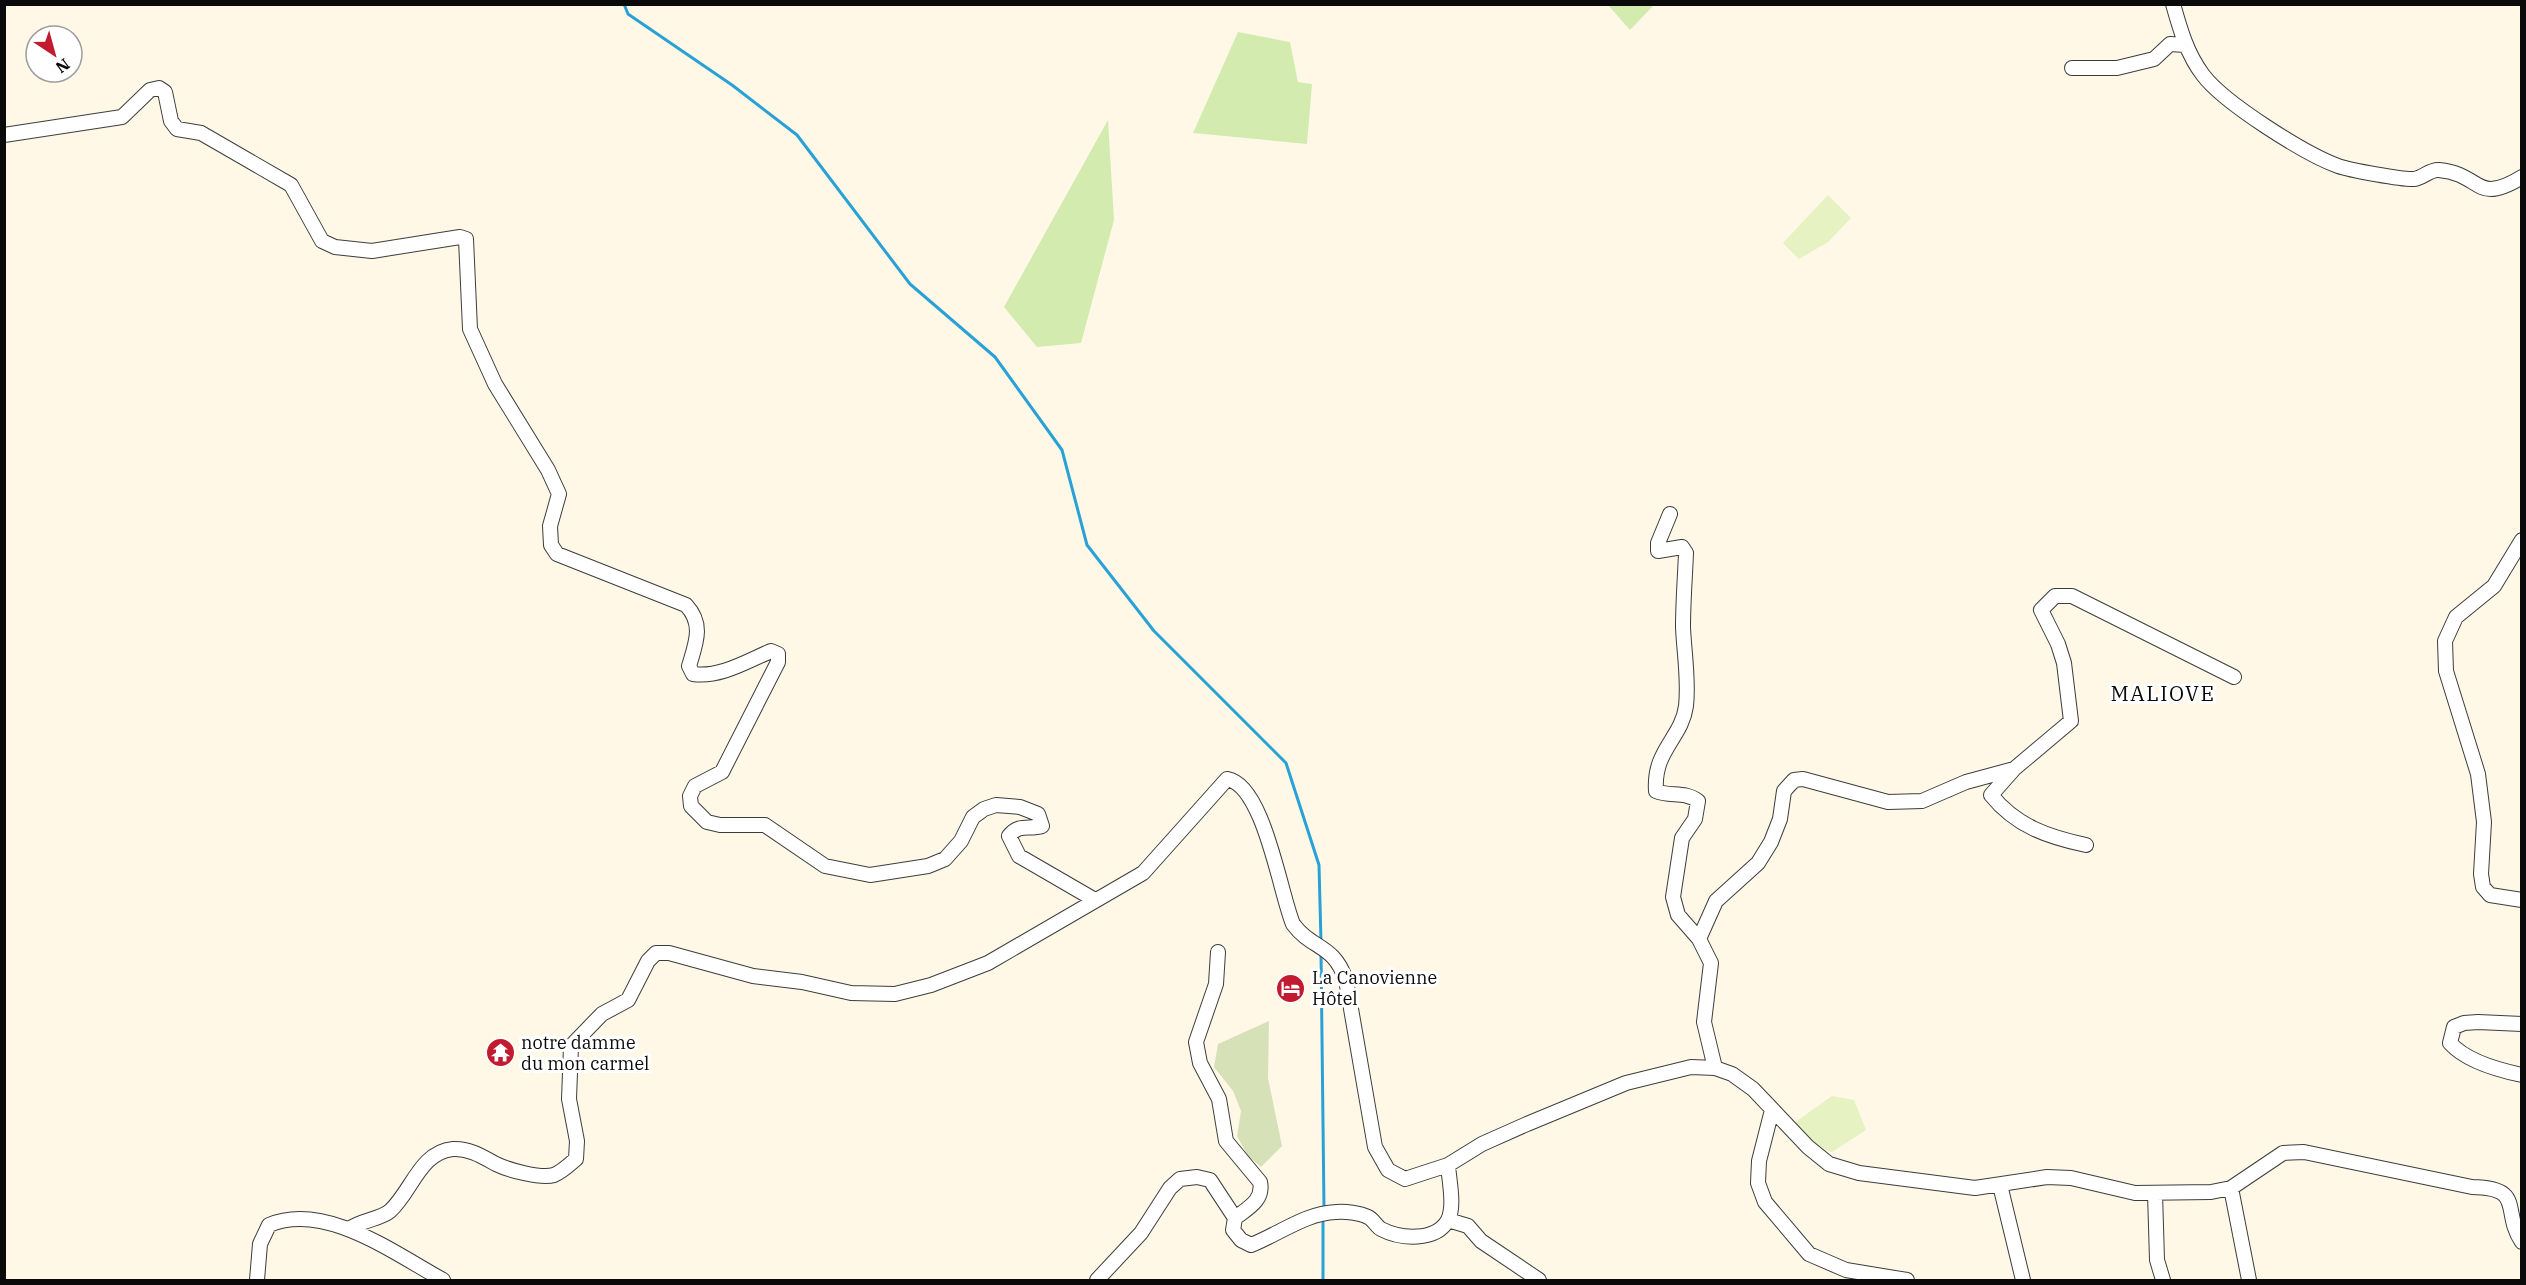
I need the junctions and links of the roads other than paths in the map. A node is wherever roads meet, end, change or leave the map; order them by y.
1 (2173, 4) edge
2 (2185, 45) junction
3 (2072, 68) dead end
4 (4, 135) edge
5 (2522, 177) edge
6 (1670, 514) dead end
7 (2522, 540) edge
8 (2234, 677) dead end
9 (2014, 769) junction
10 (2086, 845) dead end
11 (1095, 900) junction
12 (2522, 900) edge
13 (1699, 939) junction
14 (1218, 952) dead end
15 (2522, 1024) edge
16 (1715, 1068) junction
17 (2522, 1075) edge
18 (1772, 1110) junction
19 (1448, 1165) junction
20 (2000, 1185) junction
21 (2231, 1188) junction
22 (2155, 1193) junction
23 (1235, 1218) junction
24 (1448, 1220) junction
25 (349, 1229) junction
26 (2522, 1242) edge
27 (257, 1281) edge
28 (443, 1281) edge
29 (1097, 1281) edge
30 (1539, 1281) edge
31 (1907, 1281) edge
32 (2023, 1281) edge
33 (2163, 1281) edge
34 (2249, 1281) edge

1 - 2 street
2 - 3 street
2 - 5 street
4 - 11 street
6 - 13 street
7 - 12 street
8 - 9 street
9 - 10 street
9 - 13 street
11 - 19 street
11 - 25 street
13 - 16 street
14 - 23 street
15 - 17 street
16 - 18 street
16 - 19 street
18 - 20 street
18 - 31 street
19 - 24 street
20 - 22 street
20 - 32 street
21 - 22 street
21 - 26 street
21 - 34 street
22 - 33 street
23 - 24 street
23 - 29 street
24 - 30 street
25 - 27 street
25 - 28 street

